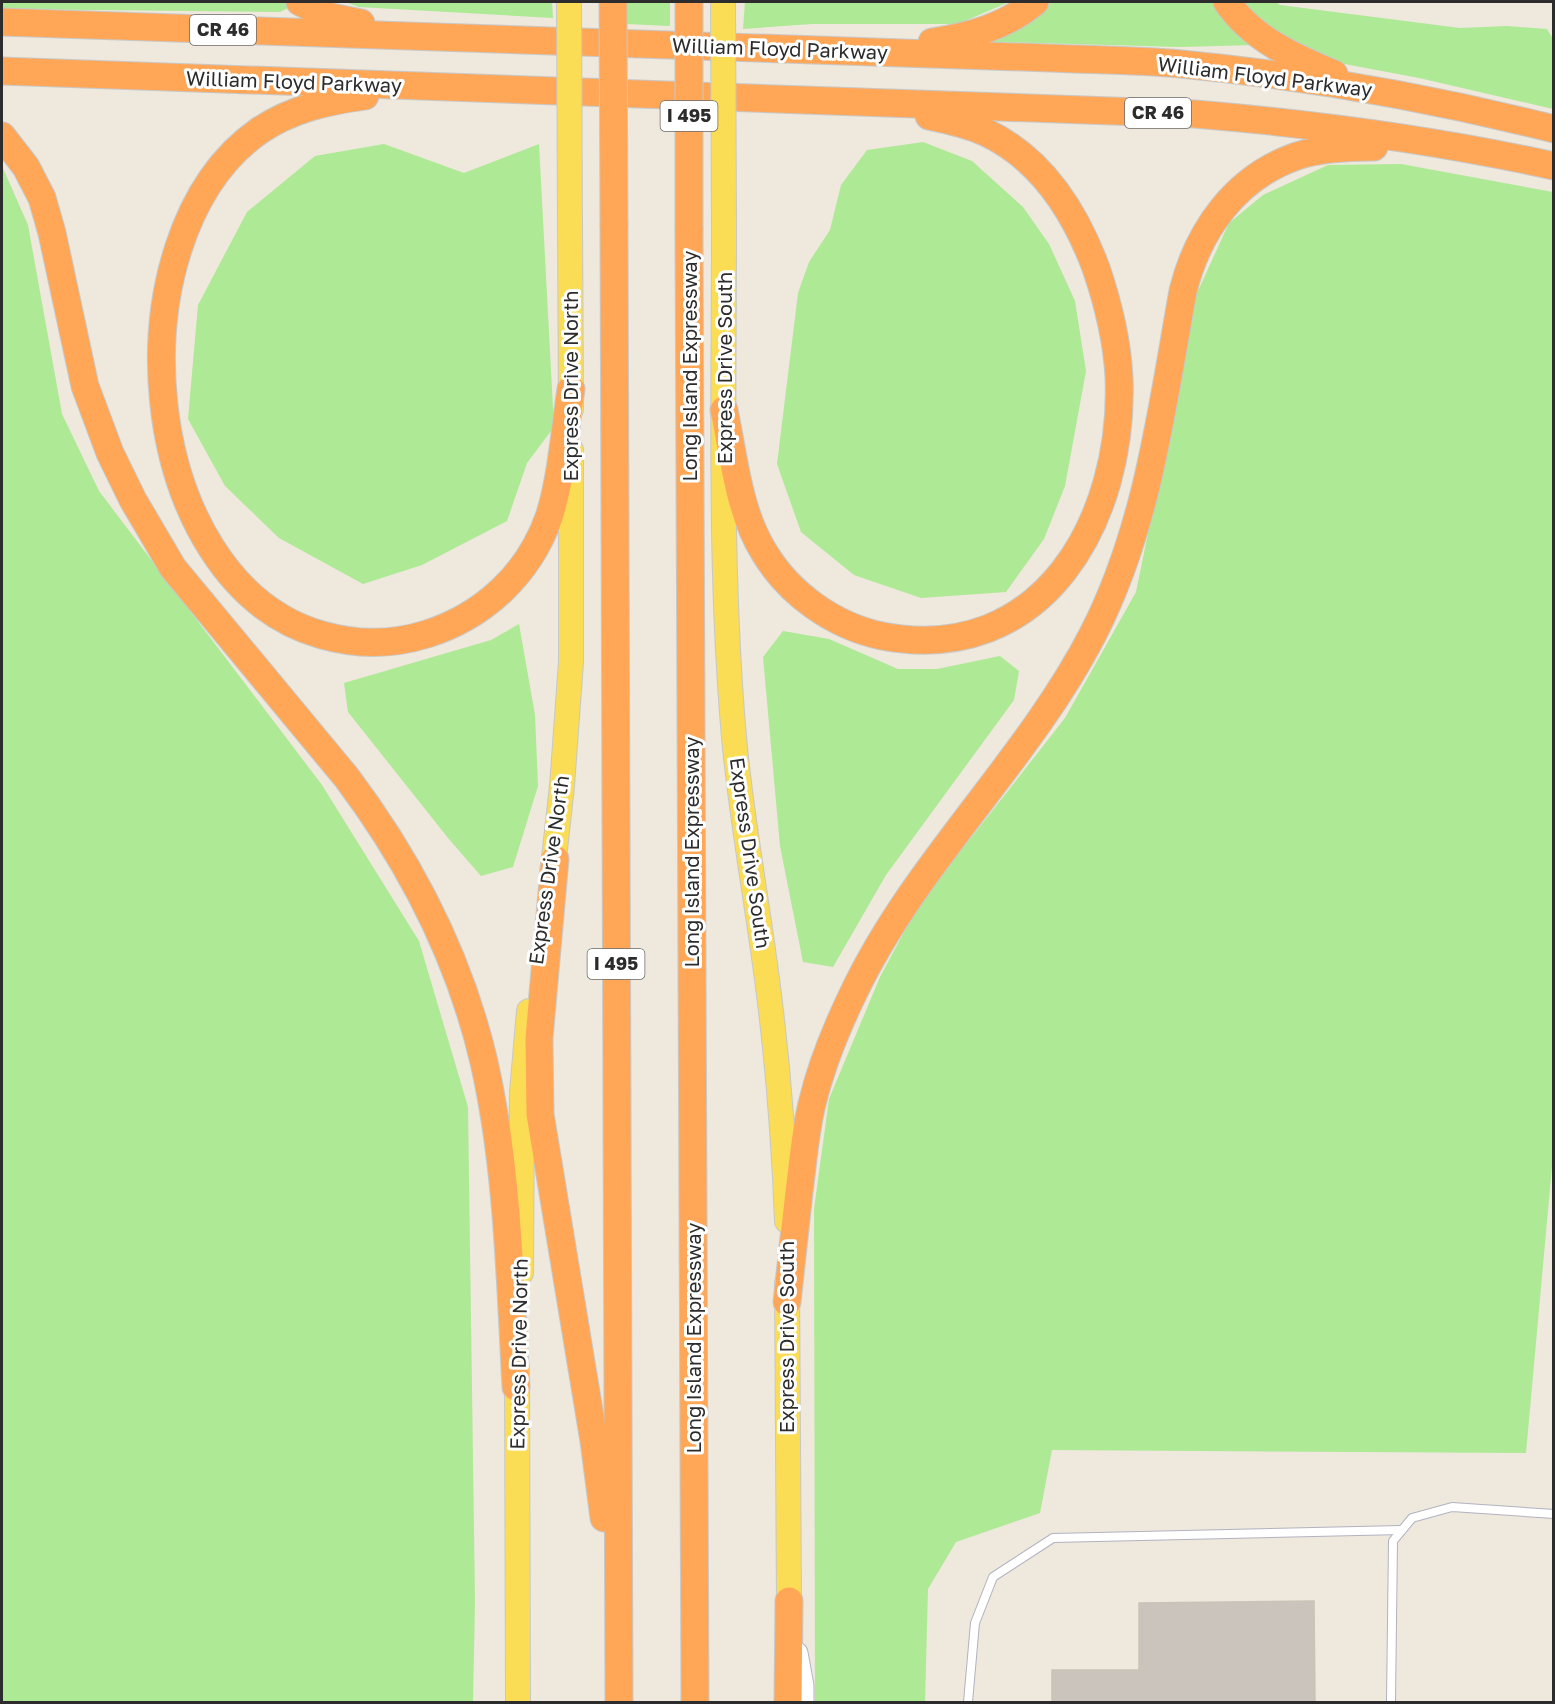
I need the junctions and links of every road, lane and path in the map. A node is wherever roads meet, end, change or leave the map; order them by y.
1 (300, 2) edge
2 (569, 2) edge
3 (613, 2) edge
4 (689, 2) edge
5 (723, 2) edge
6 (1035, 2) edge
7 (1227, 2) edge
8 (2, 22) edge
9 (445, 38) junction
10 (868, 52) junction
11 (2, 71) edge
12 (437, 87) junction
13 (1371, 90) junction
14 (873, 102) junction
15 (1554, 129) edge
16 (2, 136) edge
17 (1441, 145) junction
18 (1554, 166) edge
19 (571, 390) junction
20 (724, 410) junction
21 (555, 859) junction
22 (787, 1302) junction
23 (516, 1387) junction
24 (1554, 1514) edge
25 (1402, 1530) junction
26 (789, 1601) junction
27 (619, 1632) junction
28 (518, 1702) edge
29 (619, 1702) edge
30 (695, 1702) edge
31 (788, 1702) edge
32 (803, 1702) edge
33 (968, 1702) edge
34 (1391, 1702) edge

1 - 9 highway
2 - 19 main road, Express Drive North, bridge
3 - 27 highway, I 495, bridge
4 - 30 highway, Long Island Expressway / I 495, bridge
5 - 20 main road, Express Drive South, bridge
6 - 10 highway
7 - 13 highway
8 - 9 highway, William Floyd Parkway / CR 46
9 - 10 highway, William Floyd Parkway / CR 46
10 - 13 highway, William Floyd Parkway / CR 46
11 - 12 highway, William Floyd Parkway / CR 46
12 - 14 highway, William Floyd Parkway / CR 46
12 - 19 highway
13 - 15 highway, William Floyd Parkway / CR 46
14 - 17 highway, William Floyd Parkway / CR 46
14 - 20 highway
16 - 23 highway
17 - 18 highway, William Floyd Parkway / CR 46
17 - 22 highway
19 - 21 main road, Express Drive North
20 - 22 main road, Express Drive South
21 - 23 main road, Express Drive North
21 - 27 highway
22 - 26 main road, Express Drive South
23 - 28 main road, Express Drive North
24 - 25 lane
25 - 33 lane
25 - 34 lane
26 - 31 highway
26 - 32 main road, Express Drive South
27 - 29 highway, I 495

